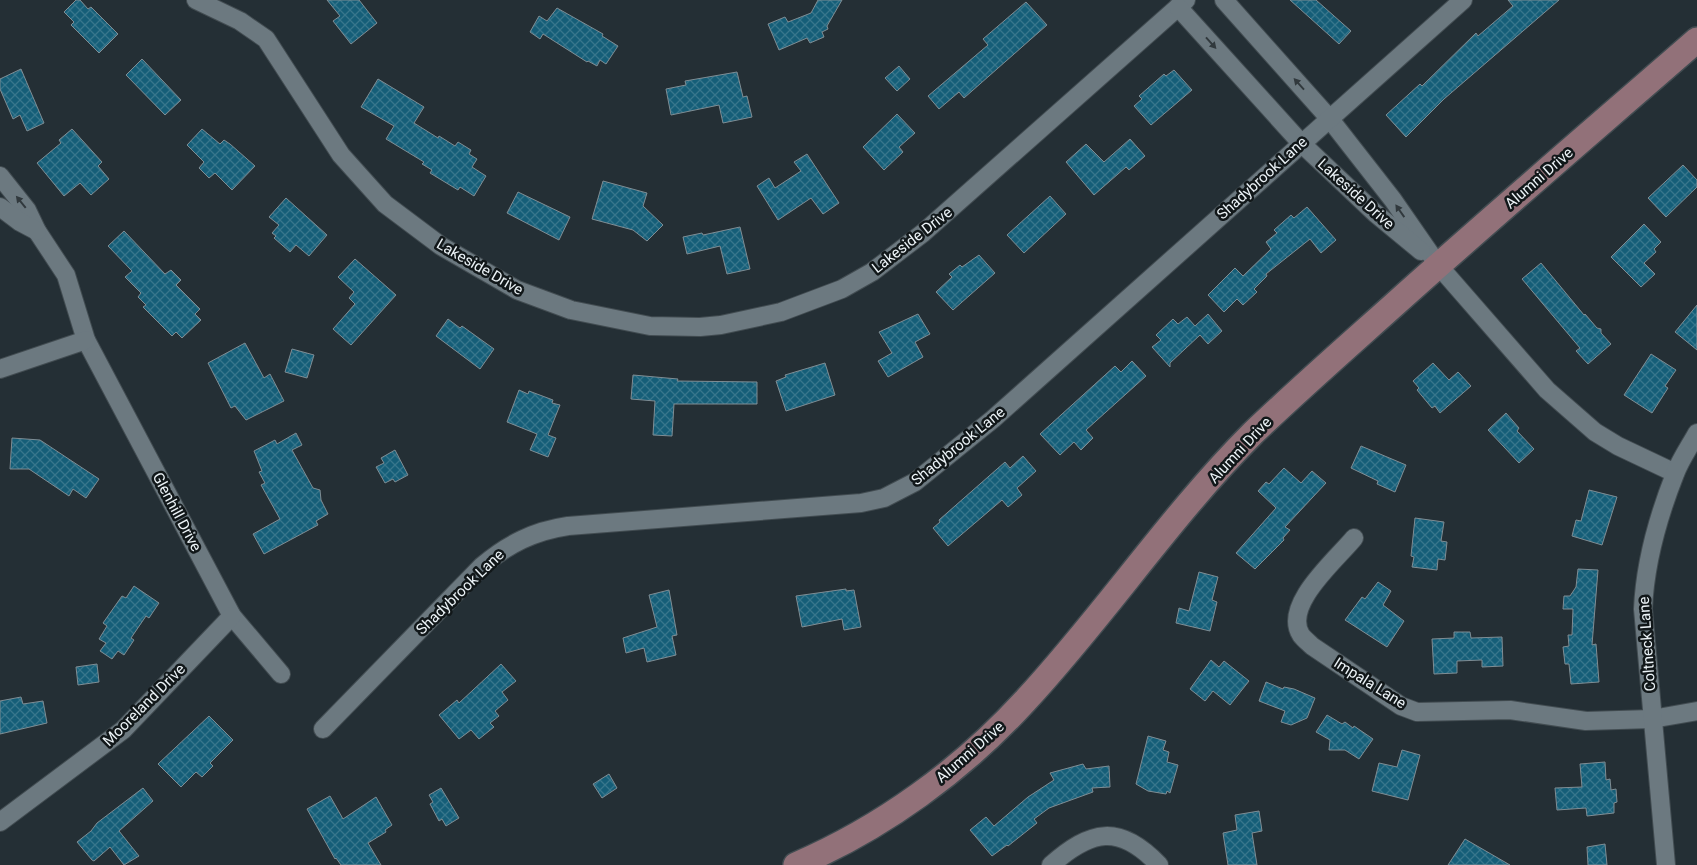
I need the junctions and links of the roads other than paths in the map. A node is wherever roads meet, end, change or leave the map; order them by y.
1 (196, 0) edge
2 (1224, 0) edge
3 (1463, 0) edge
4 (1182, 4) edge
5 (1697, 40) edge
6 (1329, 118) junction
7 (1301, 143) junction
8 (0, 176) edge
9 (0, 207) edge
10 (37, 231) junction
11 (1438, 265) junction
12 (86, 340) junction
13 (0, 368) edge
14 (1697, 433) edge
15 (1675, 473) junction
16 (1354, 538) dead end
17 (232, 616) junction
18 (281, 674) dead end
19 (1697, 710) edge
20 (1652, 719) junction
21 (323, 729) dead end
22 (0, 822) edge
23 (796, 865) edge
24 (1050, 865) edge
25 (1159, 865) edge
26 (1666, 865) edge

1 - 4 street, Lakeside Drive
6 -> 2 street, Lakeside Drive
3 - 6 street, Shadybrook Lane
4 -> 7 street, Lakeside Drive
5 - 11 main road, Alumni Drive
6 - 7 street, Shadybrook Lane
11 -> 6 street, Lakeside Drive
7 - 11 street, Lakeside Drive
7 - 21 street, Shadybrook Lane
10 -> 8 street, Glenhill Drive
9 - 10 street
10 - 12 street, Glenhill Drive
11 - 15 street, Lakeside Drive
11 - 23 main road, Alumni Drive
12 - 13 street
12 - 17 street, Glenhill Drive
14 - 15 street, Coltneck Lane
15 - 20 street, Coltneck Lane
16 - 20 street, Impala Lane
17 - 18 street, Glenhill Drive
17 - 22 street, Mooreland Drive
19 - 20 street, Impala Lane
20 - 26 street, Coltneck Lane
24 - 25 street

